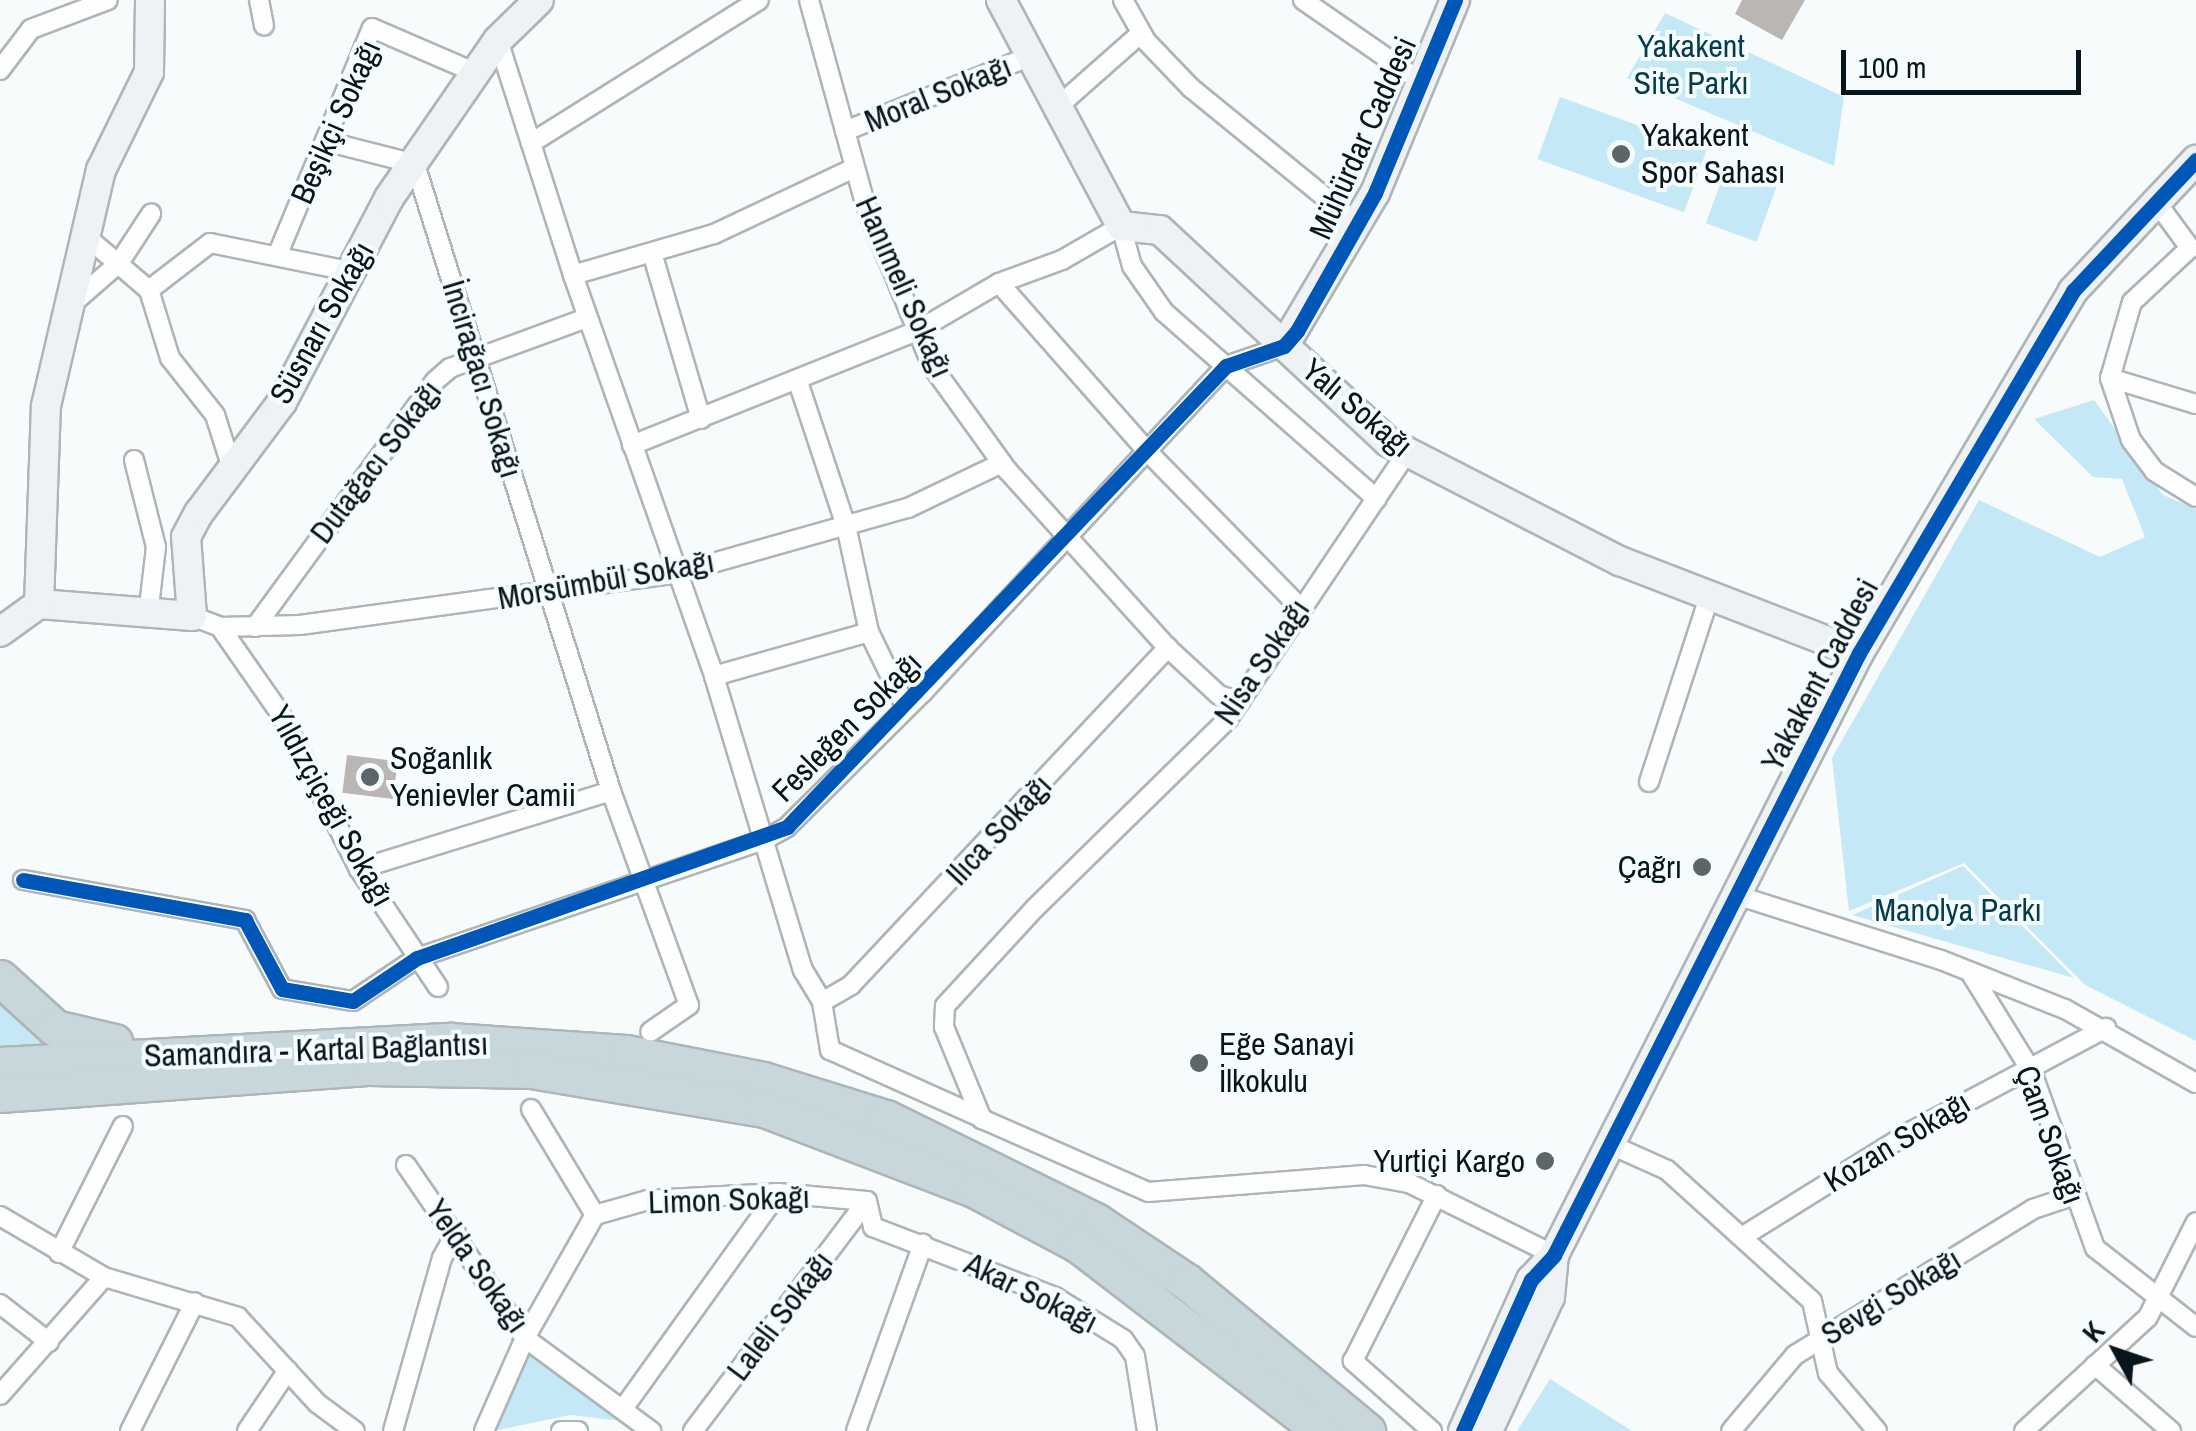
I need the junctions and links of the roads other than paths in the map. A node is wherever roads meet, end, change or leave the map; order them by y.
1 (108, 0) edge
2 (150, 0) edge
3 (259, 0) edge
4 (539, 0) edge
5 (758, 0) edge
6 (808, 0) edge
7 (1001, 0) edge
8 (1123, 0) edge
9 (1302, 0) edge
10 (1454, 0) edge
11 (264, 26) dead end
12 (1141, 33) junction
13 (498, 40) junction
14 (1031, 56) junction
15 (0, 70) edge
16 (474, 72) junction
17 (1420, 81) junction
18 (1054, 110) junction
19 (845, 131) junction
20 (325, 141) junction
21 (531, 143) junction
22 (2196, 160) edge
23 (416, 164) junction
24 (854, 168) junction
25 (2157, 203) junction
26 (151, 214) dead end
27 (1358, 225) junction
28 (1121, 226) junction
29 (82, 233) junction
30 (276, 256) junction
31 (652, 256) junction
32 (120, 263) junction
33 (354, 272) junction
34 (572, 275) junction
35 (999, 283) junction
36 (148, 290) junction
37 (63, 312) junction
38 (587, 318) junction
39 (916, 331) junction
40 (1284, 346) junction
41 (477, 358) junction
42 (1226, 366) junction
43 (2110, 378) junction
44 (798, 382) junction
45 (2196, 404) edge
46 (701, 419) junction
47 (632, 445) junction
48 (1146, 450) junction
49 (1406, 454) junction
50 (134, 460) dead end
51 (1002, 463) junction
52 (231, 465) junction
53 (2196, 497) edge
54 (1377, 499) junction
55 (846, 526) junction
56 (1064, 534) junction
57 (674, 574) junction
58 (546, 594) junction
59 (1710, 594) junction
60 (39, 604) junction
61 (1300, 607) junction
62 (148, 615) junction
63 (192, 616) junction
64 (220, 627) junction
65 (255, 627) junction
66 (0, 632) edge
67 (868, 632) junction
68 (1168, 648) junction
69 (1859, 653) junction
70 (714, 676) junction
71 (1240, 702) junction
72 (906, 708) junction
73 (1649, 782) dead end
74 (611, 791) junction
75 (764, 840) junction
76 (358, 868) junction
77 (643, 876) junction
78 (22, 880) dead end
79 (1736, 895) junction
80 (417, 958) junction
81 (1970, 972) junction
82 (0, 978) edge
83 (438, 988) dead end
84 (822, 1002) junction
85 (2106, 1028) junction
86 (650, 1032) dead end
87 (270, 1046) junction
88 (0, 1065) edge
89 (2028, 1066) junction
90 (2196, 1083) edge
91 (133, 1084) junction
92 (0, 1094) edge
93 (531, 1109) dead end
94 (0, 1112) edge
95 (982, 1119) junction
96 (123, 1126) dead end
97 (1611, 1145) junction
98 (406, 1165) dead end
99 (778, 1193) junction
100 (1437, 1195) junction
101 (2075, 1195) junction
102 (867, 1201) junction
103 (595, 1215) junction
104 (0, 1216) edge
105 (2196, 1222) edge
106 (456, 1232) junction
107 (1745, 1235) junction
108 (923, 1244) junction
109 (59, 1253) junction
110 (1554, 1255) junction
111 (104, 1277) junction
112 (2159, 1298) junction
113 (195, 1302) junction
114 (0, 1304) edge
115 (2196, 1326) edge
116 (524, 1338) junction
117 (1818, 1340) junction
118 (50, 1342) junction
119 (2095, 1366) junction
120 (288, 1370) junction
121 (0, 1396) edge
122 (625, 1406) junction
123 (130, 1431) edge
124 (247, 1431) edge
125 (355, 1431) edge
126 (393, 1431) edge
127 (484, 1431) edge
128 (561, 1431) edge
129 (578, 1431) edge
130 (650, 1431) edge
131 (693, 1431) edge
132 (856, 1431) edge
133 (1147, 1431) edge
134 (1321, 1431) edge
135 (1366, 1431) edge
136 (1432, 1431) edge
137 (1463, 1431) edge
138 (1488, 1431) edge
139 (1731, 1431) edge
140 (1877, 1431) edge
141 (2024, 1431) edge
142 (2171, 1431) edge

1 - 15 street
2 - 29 street
3 - 11 street
4 - 13 street, Süsnarı Sokağı
5 - 21 street
6 - 19 street, Hanımeli Sokağı
7 - 14 street
8 - 12 street
9 - 17 street
10 - 17 street, Mühürdar Caddesi
12 - 18 street
12 - 27 street
13 - 16 street, Süsnarı Sokağı
13 - 21 street
14 - 18 street
14 - 19 street, Moral Sokağı
16 - 20 street, Beşikçi Sokağı
16 - 23 street, Süsnarı Sokağı
17 - 27 street, Mühürdar Caddesi
18 - 28 street
19 - 24 street, Hanımeli Sokağı
20 - 23 street
20 - 30 street, Beşikçi Sokağı
21 - 34 street
22 - 25 street, Yakakent Caddesi
23 - 33 street, Süsnarı Sokağı
23 - 41 street, İncirağacı Sokağı
24 - 31 street
24 - 39 street, Hanımeli Sokağı
25 - 43 street
25 - 69 street, Yakakent Caddesi
26 - 32 street
27 - 40 street, Mühürdar Caddesi
28 - 35 street
28 - 40 street, Yalı Sokağı
28 - 42 street
29 - 32 street
29 - 37 street
30 - 33 street
30 - 36 street
31 - 34 street
31 - 46 street
32 - 36 street
32 - 37 street
33 - 52 street, Süsnarı Sokağı
34 - 38 street
35 - 39 street
35 - 48 street
36 - 52 street
37 - 60 street
38 - 41 street, Dutağacı Sokağı
38 - 47 street
39 - 44 street
39 - 51 street, Hanımeli Sokağı
40 - 42 street, Fesleğen Sokağı
40 - 49 street, Yalı Sokağı
41 - 58 street, İncirağacı Sokağı
41 - 65 street, Dutağacı Sokağı
42 - 48 street, Fesleğen Sokağı
42 - 54 street
43 - 45 street
43 - 53 street
44 - 46 street
44 - 55 street
46 - 47 street
47 - 57 street
48 - 56 street, Fesleğen Sokağı
48 - 61 street
49 - 54 street, Nisa Sokağı
49 - 59 street, Yalı Sokağı
50 - 62 street
51 - 55 street, Morsümbül Sokağı
51 - 56 street, Hanımeli Sokağı
52 - 63 street, Süsnarı Sokağı
54 - 61 street, Nisa Sokağı
55 - 57 street, Morsümbül Sokağı
55 - 67 street
56 - 68 street, Hanımeli Sokağı
56 - 72 street, Fesleğen Sokağı
57 - 58 street, Morsümbül Sokağı
57 - 70 street
58 - 65 street, Morsümbül Sokağı
58 - 74 street, İncirağacı Sokağı
59 - 69 street, Yalı Sokağı
59 - 73 street
60 - 62 street
60 - 66 street
61 - 71 street, Nisa Sokağı
62 - 63 street
63 - 64 street
64 - 65 street, Morsümbül Sokağı
64 - 76 street, Yıldızçiçeği Sokağı
67 - 70 street
67 - 72 street
68 - 71 street, Hanımeli Sokağı
68 - 84 street, Ilıca Sokağı
69 - 79 street, Yakakent Caddesi
70 - 75 street
71 - 95 street, Nisa Sokağı
72 - 75 street, Fesleğen Sokağı
74 - 76 street
74 - 77 street, İncirağacı Sokağı
75 - 77 street, Fesleğen Sokağı
75 - 84 street
76 - 80 street, Yıldızçiçeği Sokağı
77 - 80 street, Fesleğen Sokağı
77 - 86 street, İncirağacı Sokağı
78 - 80 street, Fesleğen Sokağı
79 - 81 street
79 - 97 street, Yakakent Caddesi
80 - 83 street, Yıldızçiçeği Sokağı
81 - 85 street
81 - 89 street, Çam Sokağı
82 - 87 highway
84 - 95 street
85 - 89 street, Kozan Sokağı
85 - 90 street
87 - 88 highway, Samandıra - Kartal Bağlantısı
87 - 135 highway, Samandıra - Kartal Bağlantısı
89 - 101 street, Çam Sokağı
89 - 107 street, Kozan Sokağı
91 - 92 highway, Samandıra - Kartal Bağlantısı
91 - 94 highway
91 - 134 highway, Samandıra - Kartal Bağlantısı
93 - 103 street
95 - 100 street
96 - 109 street
97 - 107 street
97 - 110 street, Yakakent Caddesi
98 - 106 street, Yelda Sokağı
99 - 102 street, Limon Sokağı
99 - 103 street, Limon Sokağı
99 - 122 street
100 - 110 street
100 - 136 street
101 - 112 street, Çam Sokağı
101 - 117 street, Sevgi Sokağı
102 - 108 street, Akar Sokağı
102 - 131 street, Laleli Sokağı
103 - 116 street
104 - 109 street
105 - 112 street
106 - 116 street, Yelda Sokağı
106 - 126 street
107 - 117 street
108 - 132 street
108 - 133 street, Akar Sokağı
109 - 111 street
110 - 137 street
110 - 138 street
111 - 113 street
111 - 118 street
112 - 115 street, Çam Sokağı
112 - 119 street
113 - 120 street
113 - 123 street
114 - 118 street
116 - 122 street, Yelda Sokağı
116 - 127 street
117 - 139 street, Sevgi Sokağı
117 - 140 street
118 - 121 street
119 - 141 street
119 - 142 street
120 - 124 street
120 - 125 street
122 - 130 street, Yelda Sokağı
128 - 129 street

